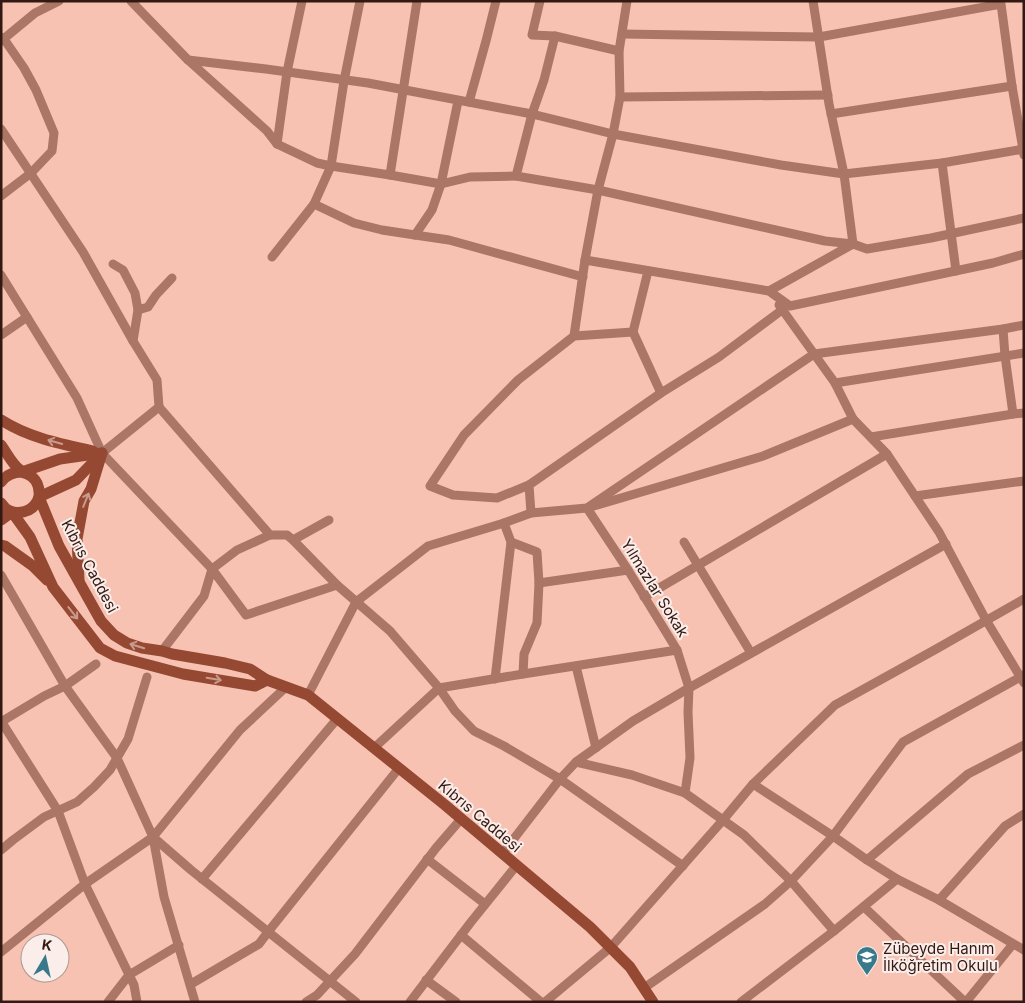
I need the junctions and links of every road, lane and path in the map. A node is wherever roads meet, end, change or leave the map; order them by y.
1 (59, 1) edge
2 (131, 1) edge
3 (302, 1) edge
4 (360, 1) edge
5 (417, 1) edge
6 (496, 1) edge
7 (540, 1) edge
8 (627, 1) edge
9 (814, 1) edge
10 (1001, 3) edge
11 (622, 34) junction
12 (555, 36) junction
13 (819, 37) junction
14 (2, 39) edge
15 (619, 51) junction
16 (188, 60) junction
17 (287, 72) junction
18 (344, 81) junction
19 (1012, 86) junction
20 (403, 90) junction
21 (828, 95) junction
22 (620, 97) junction
23 (458, 101) junction
24 (469, 102) junction
25 (532, 114) junction
26 (831, 114) junction
27 (1, 128) edge
28 (613, 134) junction
29 (277, 144) junction
30 (1023, 151) edge
31 (942, 162) junction
32 (331, 166) junction
33 (31, 173) junction
34 (844, 174) junction
35 (390, 175) junction
36 (516, 176) junction
37 (441, 184) junction
38 (598, 190) junction
39 (1, 196) edge
40 (314, 204) junction
41 (1024, 218) edge
42 (951, 234) junction
43 (415, 235) junction
44 (853, 244) junction
45 (1024, 254) edge
46 (272, 257) dead end
47 (585, 260) junction
48 (113, 264) dead end
49 (648, 271) junction
50 (956, 271) junction
51 (1, 275) edge
52 (583, 276) junction
53 (172, 278) dead end
54 (769, 291) junction
55 (138, 310) junction
56 (782, 310) junction
57 (28, 317) junction
58 (1024, 325) edge
59 (1003, 329) junction
60 (633, 332) junction
61 (1, 335) edge
62 (574, 336) junction
63 (133, 341) junction
64 (1024, 352) edge
65 (814, 354) junction
66 (1005, 356) junction
67 (836, 383) junction
68 (661, 393) junction
69 (159, 407) junction
70 (1024, 412) edge
71 (1013, 414) junction
72 (853, 419) junction
73 (1, 420) edge
74 (871, 438) junction
75 (1, 445) edge
76 (102, 453) junction
77 (887, 454) junction
78 (22, 472) junction
79 (1024, 481) edge
80 (1, 482) edge
81 (529, 485) junction
82 (914, 496) junction
83 (39, 497) junction
84 (1, 503) edge
85 (587, 508) junction
86 (12, 512) junction
87 (531, 513) junction
88 (1, 520) edge
89 (329, 520) dead end
90 (504, 523) junction
91 (270, 535) junction
92 (293, 540) junction
93 (511, 542) junction
94 (684, 542) dead end
95 (946, 544) junction
96 (1, 545) edge
97 (698, 565) junction
98 (212, 570) junction
99 (628, 570) junction
100 (1, 575) edge
101 (79, 582) junction
102 (539, 584) junction
103 (336, 585) junction
104 (53, 587) junction
105 (644, 596) junction
106 (1024, 599) edge
107 (356, 602) junction
108 (986, 620) junction
109 (677, 650) junction
110 (162, 651) junction
111 (751, 653) junction
112 (96, 664) dead end
113 (576, 666) junction
114 (523, 674) junction
115 (147, 677) dead end
116 (1022, 678) edge
117 (495, 679) junction
118 (267, 680) junction
119 (65, 686) junction
120 (286, 686) junction
121 (440, 688) junction
122 (689, 688) junction
123 (308, 695) junction
124 (338, 719) junction
125 (1, 721) edge
126 (1024, 746) edge
127 (374, 748) junction
128 (596, 748) junction
129 (117, 758) junction
130 (576, 762) junction
131 (399, 768) junction
132 (560, 779) junction
133 (753, 784) junction
134 (685, 793) junction
135 (58, 811) junction
136 (1024, 814) edge
137 (461, 819) junction
138 (723, 820) junction
139 (834, 836) junction
140 (153, 837) junction
141 (1, 850) edge
142 (502, 854) junction
143 (427, 859) junction
144 (867, 860) junction
145 (516, 866) junction
146 (682, 866) junction
147 (897, 878) junction
148 (202, 879) junction
149 (791, 881) junction
150 (85, 884) junction
151 (939, 900) junction
152 (485, 904) junction
153 (864, 907) junction
154 (834, 931) junction
155 (268, 932) junction
156 (461, 935) junction
157 (1013, 944) junction
158 (179, 945) junction
159 (611, 946) junction
160 (1024, 950) edge
161 (1, 952) edge
162 (129, 975) junction
163 (426, 980) junction
164 (330, 981) junction
165 (191, 984) junction
166 (644, 988) junction
167 (108, 1002) edge
168 (137, 1002) edge
169 (195, 1002) edge
170 (306, 1002) edge
171 (356, 1002) edge
172 (410, 1002) edge
173 (456, 1002) edge
174 (543, 1002) edge
175 (653, 1002) edge
176 (740, 1002) edge
177 (966, 1002) edge

1 - 14 street
2 - 16 street
3 - 17 street
4 - 18 street
5 - 20 street
6 - 24 street
7 - 12 street
8 - 11 street
9 - 13 street
10 - 13 street
10 - 19 street
11 - 13 street
11 - 15 street
12 - 15 street
12 - 25 street
13 - 21 street
14 - 33 street
15 - 22 street
16 - 17 street
16 - 29 street
17 - 18 street
17 - 29 street
18 - 20 street
18 - 32 street
19 - 26 street
19 - 30 street
20 - 23 street
20 - 35 street
21 - 22 street
21 - 26 street
22 - 28 street
23 - 24 street
23 - 37 street
24 - 25 street
25 - 28 street
25 - 36 street
26 - 34 street
27 - 33 street
28 - 34 street
28 - 38 street
29 - 32 street
30 - 31 street
31 - 34 street
31 - 42 street
32 - 35 street
32 - 40 street
33 - 39 street
33 - 63 street
34 - 44 street
35 - 37 street
36 - 37 street
36 - 38 street
37 - 43 street
38 - 44 street
38 - 47 street
40 - 43 street
40 - 46 street
41 - 42 street
42 - 44 street
42 - 50 street
43 - 52 street
44 - 54 street
45 - 50 street
47 - 49 street
47 - 52 street
48 - 55 street
49 - 54 street
49 - 60 street
50 - 54 street
51 - 57 street
52 - 62 street
53 - 55 street
54 - 56 street
55 - 63 street
56 - 65 street
56 - 68 street
57 - 61 street
57 - 76 street
58 - 59 street
59 - 65 street
59 - 66 street
60 - 62 street
60 - 68 street
62 - 81 street
63 - 69 street
64 - 66 street
65 - 67 street
65 - 85 street
66 - 67 street
66 - 71 street
67 - 72 street
68 - 81 street
69 - 76 street
69 - 91 street
70 - 71 street
71 - 74 street
72 - 74 street
72 - 85 street
76 -> 73 main road
74 - 77 street
75 - 78 main road
76 - 78 main road
76 - 83 main road
76 - 98 street
101 -> 76 main road
77 - 82 street
77 - 97 street
78 - 80 main road
78 - 83 main road, Kıbrıs Caddesi
79 - 82 street
81 - 87 street
82 - 95 street
83 - 86 main road
83 - 101 main road, Kıbrıs Caddesi
84 - 86 main road, Kıbrıs Caddesi
85 - 87 street
85 - 99 street, Yılmazlar Sokak
86 - 88 main road
86 - 104 main road, Kıbrıs Caddesi
87 - 90 street
89 - 92 street
90 - 93 street
90 - 107 street
91 - 92 street
91 - 98 street
92 - 103 street
93 - 102 street
93 - 117 street
94 - 97 street
95 - 108 street
95 - 111 street
96 - 104 main road
97 - 105 street
97 - 111 street
98 - 103 street
98 - 110 street
99 - 102 street
99 - 105 street, Yılmazlar Sokak
100 - 119 street
110 -> 101 main road, Kıbrıs Caddesi
102 - 114 street
103 - 107 street
104 -> 118 main road, Kıbrıs Caddesi
105 - 109 street, Yılmazlar Sokak
106 - 108 street
107 - 121 street
107 - 123 street
108 - 116 street
108 - 133 street
109 - 113 street, Yılmazlar Sokak
109 - 122 street
110 - 118 main road, Kıbrıs Caddesi
111 - 122 street
112 - 119 street
113 - 114 street, Yılmazlar Sokak
113 - 128 street
114 - 117 street, Yılmazlar Sokak
115 - 129 street
116 - 139 street
117 - 121 street, Yılmazlar Sokak
118 - 120 main road, Kıbrıs Caddesi
119 - 125 street
119 - 129 street
120 - 123 main road, Kıbrıs Caddesi
120 - 140 street
121 - 127 street
121 - 132 street
122 - 128 street
122 - 134 street
123 - 124 main road, Kıbrıs Caddesi
124 - 127 main road, Kıbrıs Caddesi
124 - 148 street
125 - 135 street
126 - 144 street
127 - 131 main road, Kıbrıs Caddesi
128 - 130 street
129 - 135 street
129 - 140 street
130 - 132 street
130 - 134 street
131 - 137 main road, Kıbrıs Caddesi
131 - 155 street
132 - 142 street
132 - 146 street
133 - 138 street
133 - 139 street
134 - 138 street
135 - 141 street
135 - 150 street
136 - 151 street
137 - 142 main road, Kıbrıs Caddesi
137 - 143 street
138 - 146 street
138 - 149 street
139 - 144 street
139 - 149 street
140 - 148 street
140 - 150 street
140 - 158 street
142 - 145 main road, Kıbrıs Caddesi
143 - 152 street
143 - 164 street
144 - 147 street
145 - 152 street
145 - 159 main road, Kıbrıs Caddesi
146 - 159 street
147 - 151 street
147 - 153 street
148 - 155 street
149 - 154 street
149 - 166 street
150 - 161 street
150 - 162 street
151 - 157 street
152 - 156 street
153 - 154 street
153 - 177 street
154 - 176 street
155 - 164 street
155 - 165 street
156 - 163 street
156 - 174 street
157 - 160 street
157 - 177 street
158 - 162 street
158 - 165 street
159 - 166 main road, Kıbrıs Caddesi
159 - 174 street
162 - 167 street
162 - 168 street
163 - 172 street
163 - 173 street
164 - 170 street
164 - 171 street
165 - 169 street
166 - 175 main road, Kıbrıs Caddesi

